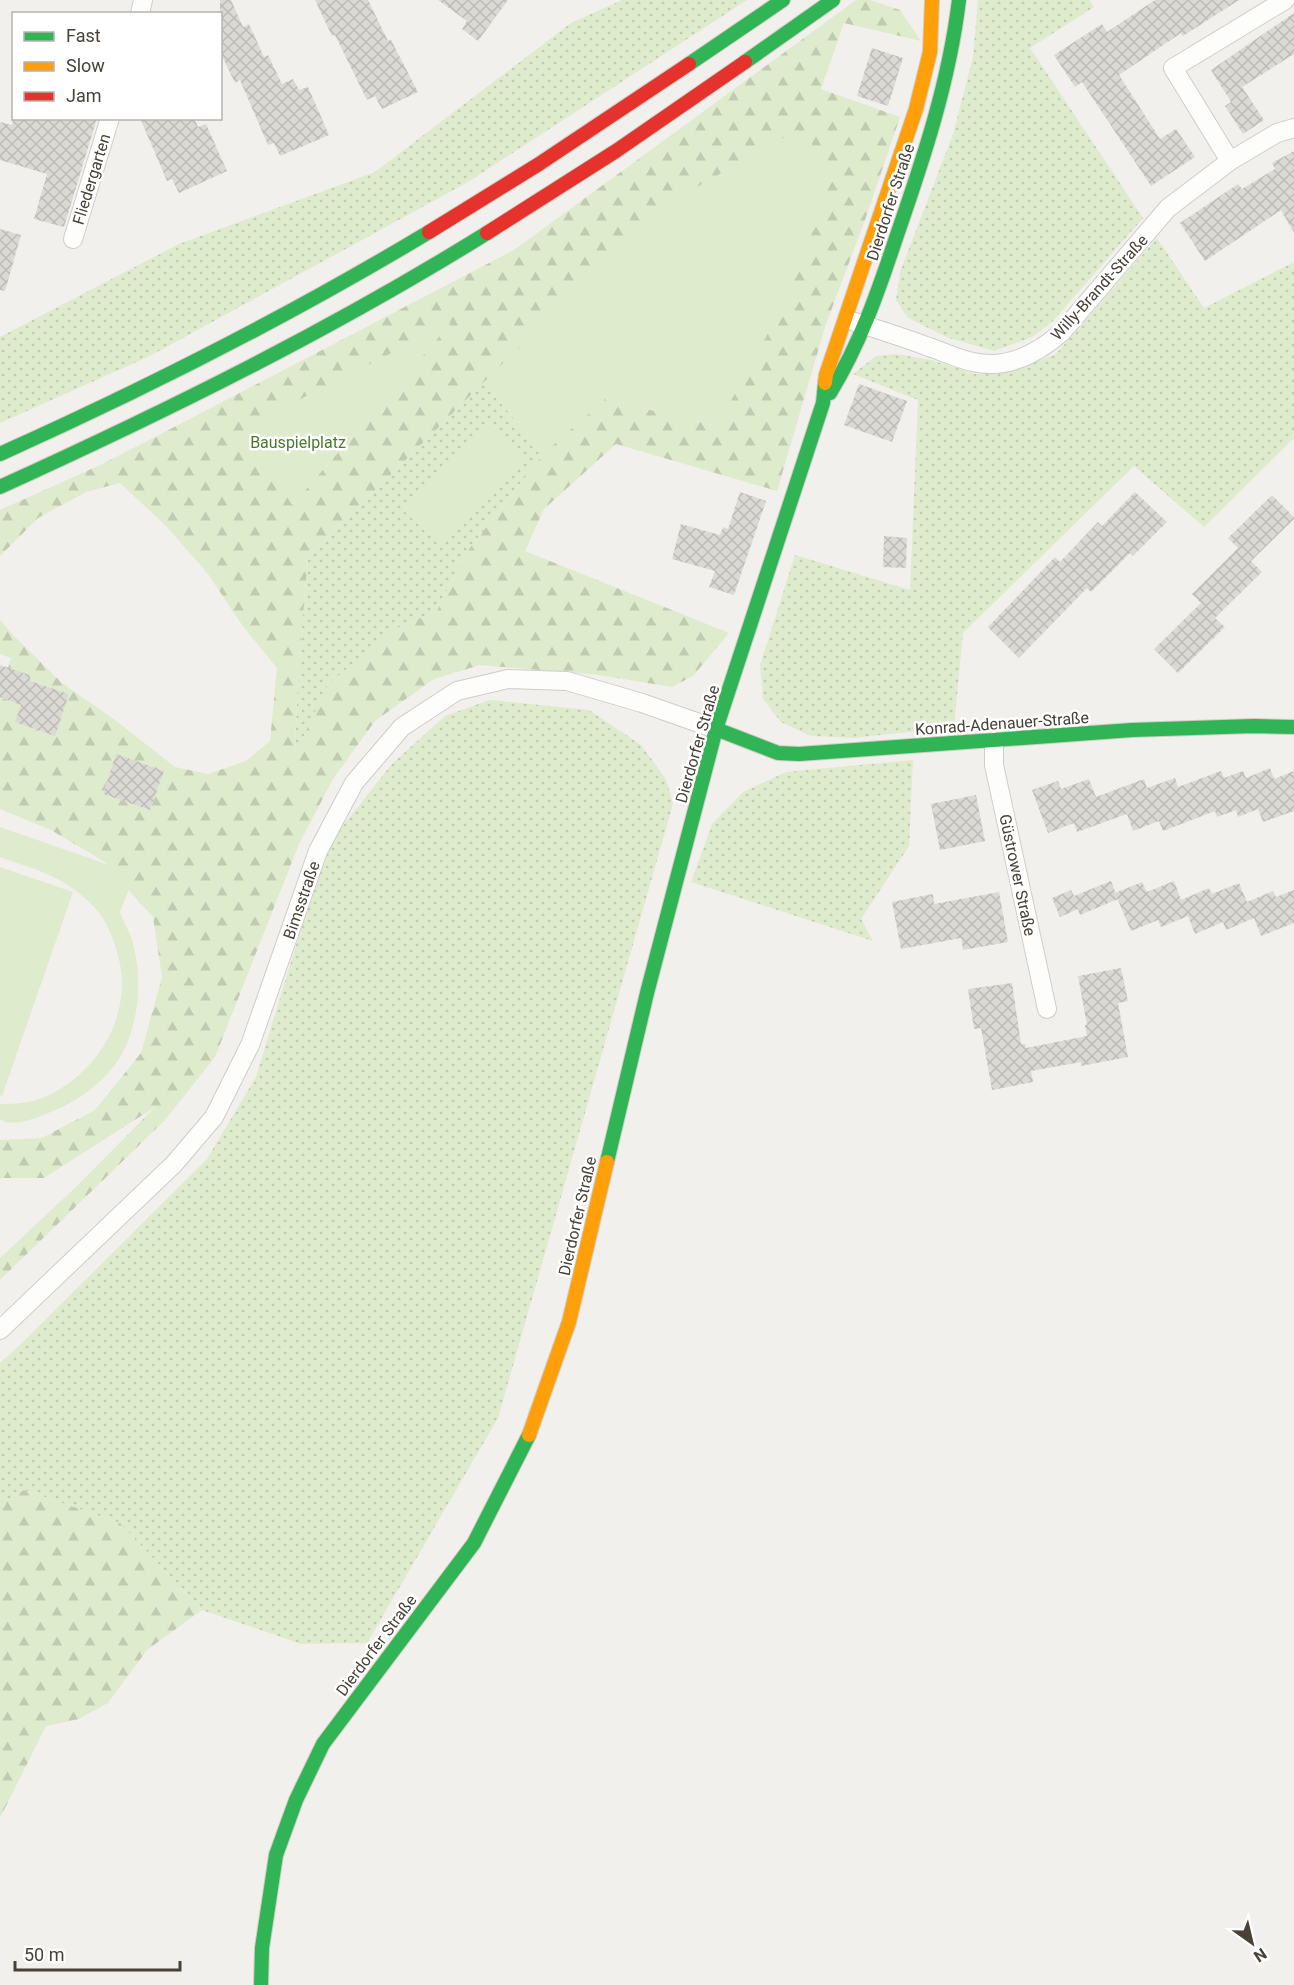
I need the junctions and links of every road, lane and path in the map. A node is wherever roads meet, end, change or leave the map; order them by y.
1 (783, 0) edge
2 (833, 0) edge
3 (959, 0) edge
4 (1285, 0) edge
5 (929, 7) edge
6 (109, 120) edge
7 (1294, 128) edge
8 (1230, 161) junction
9 (73, 239) dead end
10 (844, 318) junction
11 (866, 325) junction
12 (823, 403) junction
13 (0, 454) edge
14 (0, 487) edge
15 (1294, 727) edge
16 (716, 729) junction
17 (993, 741) junction
18 (1047, 1009) dead end
19 (0, 1330) edge
20 (261, 1985) edge

1 - 13 main road
2 - 14 main road
3 - 11 main road, Dierdorfer Straße
4 - 8 street
5 - 10 main road, Dierdorfer Straße
6 - 9 street, Fliedergarten
7 - 8 street, Willy-Brandt-Straße
8 - 11 street, Willy-Brandt-Straße
10 - 11 street, Willy-Brandt-Straße
10 - 12 main road, Dierdorfer Straße
11 - 12 main road, Dierdorfer Straße
12 - 16 main road, Dierdorfer Straße
15 - 17 main road, Konrad-Adenauer-Straße
16 - 17 main road, Konrad-Adenauer-Straße
16 - 19 street, Bimsstraße
16 - 20 main road, Dierdorfer Straße
17 - 18 street, Güstrower Straße

